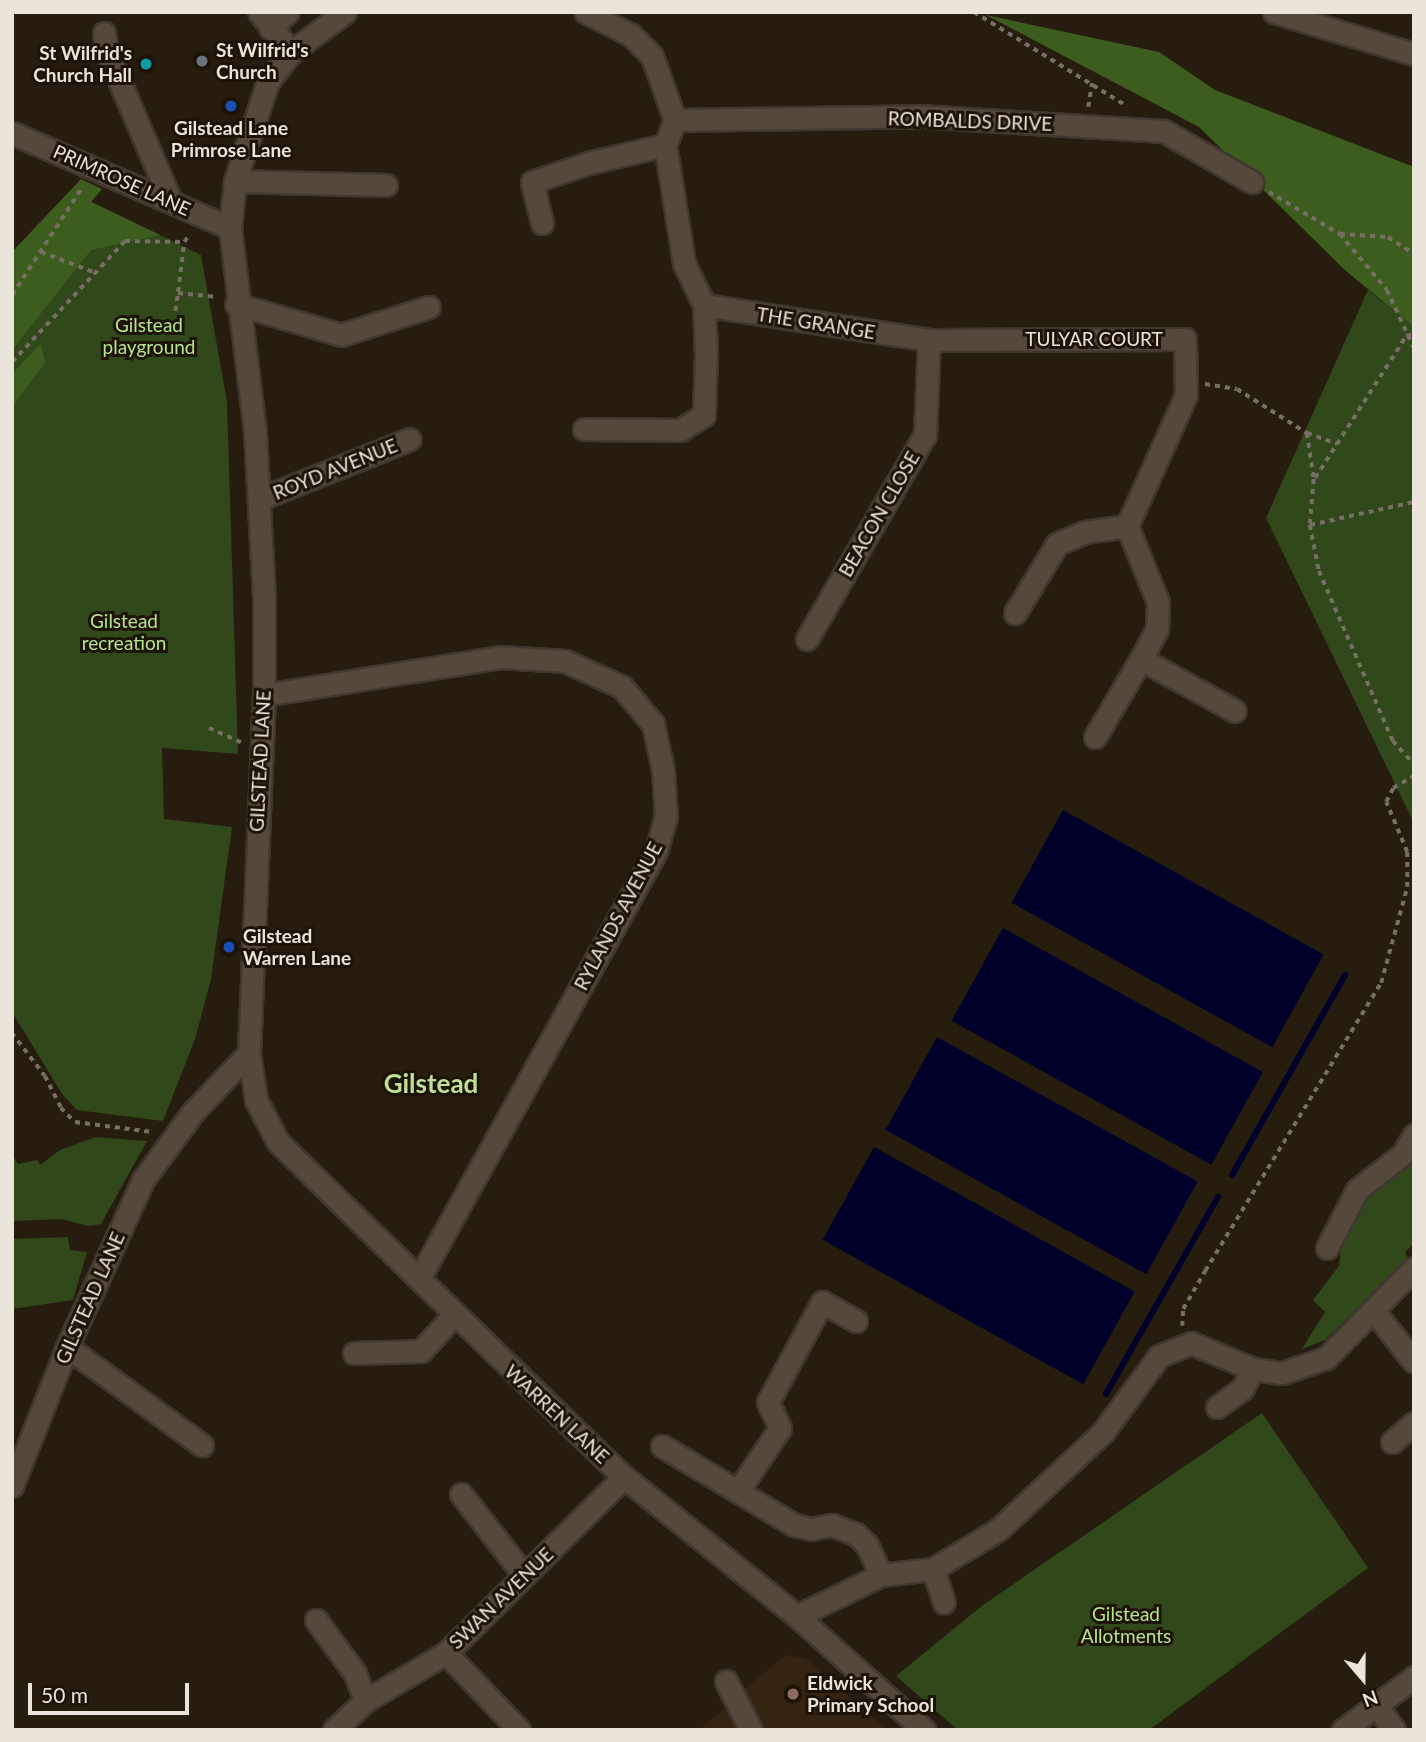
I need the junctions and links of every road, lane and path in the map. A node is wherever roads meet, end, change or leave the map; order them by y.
1 (288, 12) edge
2 (345, 12) edge
3 (585, 12) edge
4 (974, 12) edge
5 (1274, 12) edge
6 (264, 20) edge
7 (104, 33) dead end
8 (291, 52) junction
9 (1414, 54) edge
10 (1133, 110) dead end
11 (675, 120) junction
12 (12, 133) edge
13 (665, 145) junction
14 (96, 167) junction
15 (235, 181) junction
16 (1252, 182) joint
17 (386, 185) dead end
18 (172, 201) junction
19 (204, 216) junction
20 (542, 223) dead end
21 (230, 228) junction
22 (1340, 234) junction
23 (184, 242) junction
24 (41, 252) junction
25 (1414, 254) edge
26 (96, 272) junction
27 (178, 293) junction
28 (12, 295) edge
29 (236, 304) junction
30 (704, 305) junction
31 (429, 307) dead end
32 (175, 311) dead end
33 (1414, 334) edge
34 (1406, 336) junction
35 (929, 340) junction
36 (1414, 348) edge
37 (12, 362) edge
38 (1186, 380) junction
39 (584, 429) dead end
40 (1307, 433) junction
41 (410, 439) dead end
42 (1339, 444) junction
43 (1314, 479) junction
44 (259, 499) junction
45 (1414, 502) edge
46 (1310, 524) junction
47 (1127, 526) junction
48 (1015, 613) dead end
49 (807, 639) dead end
50 (1141, 659) junction
51 (264, 695) junction
52 (1235, 711) dead end
53 (209, 728) dead end
54 (1095, 737) dead end
55 (260, 751) junction
56 (1414, 764) edge
57 (1414, 776) edge
58 (12, 1033) edge
59 (248, 1053) junction
60 (1414, 1135) edge
61 (170, 1141) junction
62 (1327, 1248) dead end
63 (1414, 1268) edge
64 (419, 1276) junction
65 (1373, 1310) junction
66 (453, 1316) junction
67 (856, 1321) dead end
68 (1191, 1343) junction
69 (67, 1347) junction
70 (354, 1353) dead end
71 (1414, 1362) edge
72 (1253, 1369) junction
73 (1217, 1407) dead end
74 (1414, 1423) edge
75 (1392, 1442) dead end
76 (202, 1445) dead end
77 (662, 1446) dead end
78 (624, 1477) junction
79 (14, 1479) edge
80 (738, 1491) junction
81 (461, 1494) dead end
82 (933, 1569) junction
83 (524, 1575) junction
84 (880, 1575) junction
85 (944, 1602) dead end
86 (797, 1616) junction
87 (316, 1619) dead end
88 (446, 1653) junction
89 (1414, 1677) edge
90 (726, 1681) dead end
91 (365, 1701) junction
92 (1376, 1705) junction
93 (334, 1730) edge
94 (519, 1730) edge
95 (751, 1730) edge
96 (924, 1730) edge
97 (1343, 1730) edge
98 (1395, 1730) edge

1 - 6 street
2 - 8 street, GILSTEAD LANE
3 - 11 street
4 - 10 path
5 - 9 street
6 - 8 street
7 - 18 street
8 - 15 street, GILSTEAD LANE
11 - 13 street
11 - 16 street, ROMBALDS DRIVE
12 - 14 street, PRIMROSE LANE
13 - 20 street
13 - 30 street
14 - 18 street, PRIMROSE LANE
14 - 24 path
15 - 17 street
15 - 21 street, GILSTEAD LANE
16 - 22 path
18 - 19 street, PRIMROSE LANE
19 - 21 street, PRIMROSE LANE
19 - 23 path
21 - 29 street, GILSTEAD LANE
22 - 25 path
22 - 34 path
23 - 26 path
23 - 27 path
24 - 26 path
24 - 28 path
26 - 37 path
27 - 29 path
27 - 32 path
29 - 31 street
29 - 44 street, GILSTEAD LANE
30 - 35 street, THE GRANGE
30 - 39 street
33 - 34 path
34 - 36 path
34 - 42 path
35 - 38 street, TULYAR COURT
35 - 49 street, BEACON CLOSE
38 - 40 path
38 - 47 street, TULYAR COURT
40 - 42 path
40 - 43 path
41 - 44 street, ROYD AVENUE
42 - 43 path
43 - 46 path
44 - 51 street, GILSTEAD LANE
45 - 46 path
46 - 56 path
47 - 48 street
47 - 50 street
50 - 52 street
50 - 54 street
51 - 55 street, GILSTEAD LANE
51 - 64 street, RYLANDS AVENUE
53 - 55 path
55 - 59 street, GILSTEAD LANE
57 - 68 path
58 - 61 path
59 - 61 street, GILSTEAD LANE
59 - 64 street, WARREN LANE
60 - 62 street
61 - 69 street, GILSTEAD LANE
63 - 65 street
64 - 66 street, WARREN LANE
65 - 71 street
65 - 72 street
66 - 70 street
66 - 78 street, WARREN LANE
67 - 80 street
68 - 72 street
68 - 82 street
69 - 76 street
69 - 79 street, GILSTEAD LANE
72 - 73 street
74 - 75 street
77 - 80 street
78 - 83 street, SWAN AVENUE
78 - 86 street, WARREN LANE
80 - 84 street
81 - 83 street
82 - 84 street
82 - 85 street
83 - 88 street, SWAN AVENUE
84 - 86 street
86 - 96 street, WARREN LANE
87 - 91 street
88 - 91 street, SWAN AVENUE
88 - 94 street
89 - 92 street
90 - 95 street
91 - 93 street, SWAN AVENUE
92 - 97 street
92 - 98 street

